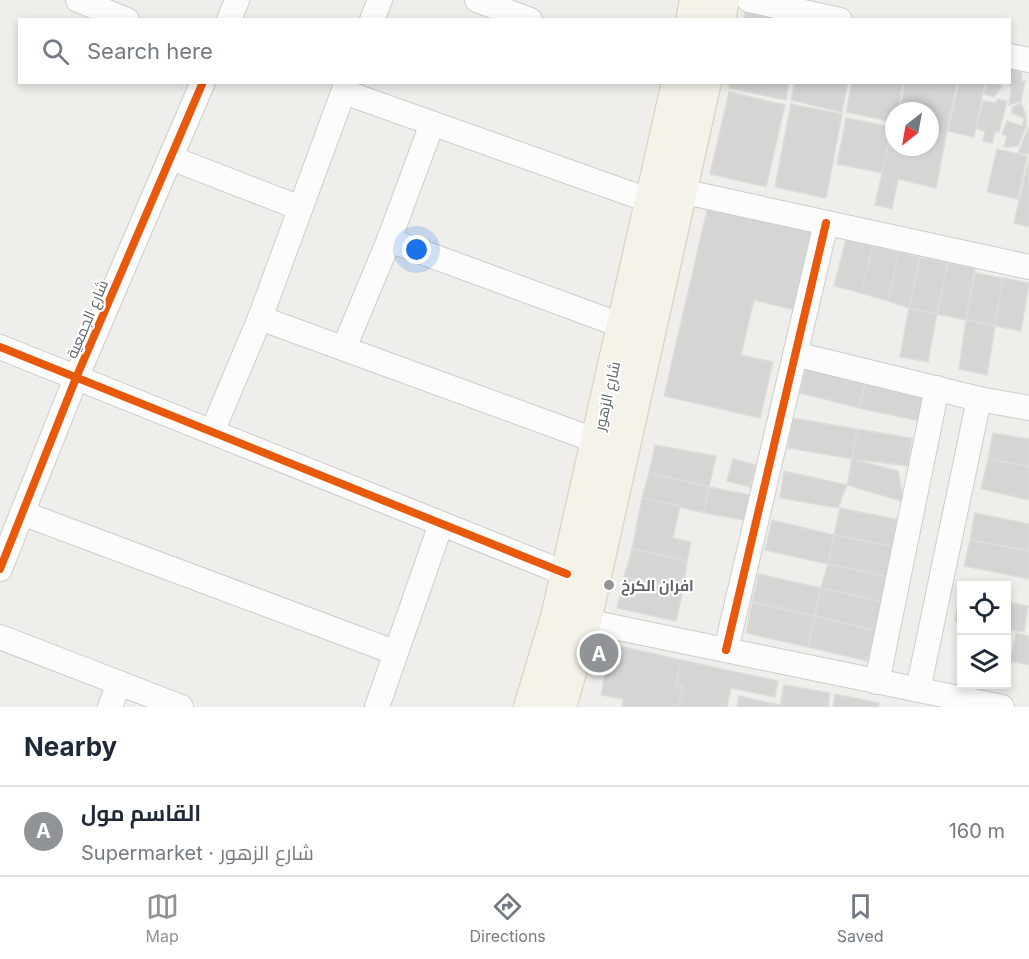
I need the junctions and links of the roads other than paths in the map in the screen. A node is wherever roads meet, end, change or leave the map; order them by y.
1 (78, 0) edge
2 (237, 0) edge
3 (380, 0) edge
4 (477, 0) edge
5 (696, 0) edge
6 (723, 0) edge
7 (749, 0) edge
8 (122, 18) edge
9 (231, 18) edge
10 (373, 18) edge
11 (525, 18) edge
12 (692, 18) edge
13 (719, 18) edge
14 (831, 18) edge
15 (1011, 56) edge
16 (1029, 60) edge
17 (202, 84) edge
18 (678, 84) edge
19 (705, 84) edge
20 (345, 87) edge
21 (432, 124) junction
22 (171, 158) junction
23 (681, 191) junction
24 (651, 201) junction
25 (300, 208) junction
26 (826, 223) junction
27 (389, 240) junction
28 (1029, 267) edge
29 (260, 318) junction
30 (623, 326) junction
31 (0, 347) edge
32 (344, 348) junction
33 (795, 354) junction
34 (76, 378) junction
35 (937, 388) junction
36 (979, 399) junction
37 (1029, 408) edge
38 (212, 432) junction
39 (603, 458) junction
40 (22, 513) junction
41 (441, 524) junction
42 (0, 569) edge
43 (567, 574) junction
44 (585, 621) junction
45 (0, 637) edge
46 (726, 650) junction
47 (394, 652) junction
48 (877, 682) junction
49 (119, 683) junction
50 (918, 690) junction
51 (110, 707) edge
52 (181, 707) edge
53 (377, 707) edge
54 (530, 707) edge
55 (561, 707) edge
56 (1002, 707) edge

1 - 8 street
2 - 9 street
3 - 10 street
4 - 11 street
5 - 12 main road
6 - 13 main road
7 - 14 street
15 - 16 street
17 - 22 street, شارع الجمعية
18 - 24 main road, شارع الزهور
19 - 23 main road, شارع الزهور
20 - 21 street
20 - 25 street
21 - 24 street
21 - 27 street
22 - 25 street
22 - 34 street, شارع الجمعية
23 - 26 street
23 - 39 main road, شارع الزهور
24 - 30 main road, شارع الزهور
25 - 29 street
26 - 28 street
26 - 33 street
27 - 30 street
27 - 32 street
29 - 32 street
29 - 38 street
30 - 39 main road, شارع الزهور
31 - 34 street
32 - 39 street
33 - 35 street
33 - 46 street
34 - 38 street
34 - 40 street, شارع الجمعية
35 - 36 street
35 - 48 street
36 - 37 street
36 - 50 street
38 - 41 street
39 - 43 main road, شارع الزهور
39 - 44 main road, شارع الزهور
40 - 42 street, شارع الجمعية
40 - 47 street
41 - 43 street
41 - 47 street
43 - 54 main road, شارع الزهور
44 - 46 street
44 - 55 main road, شارع الزهور
45 - 49 street
46 - 48 street
47 - 53 street
48 - 50 street
49 - 51 street
49 - 52 street
50 - 56 street

